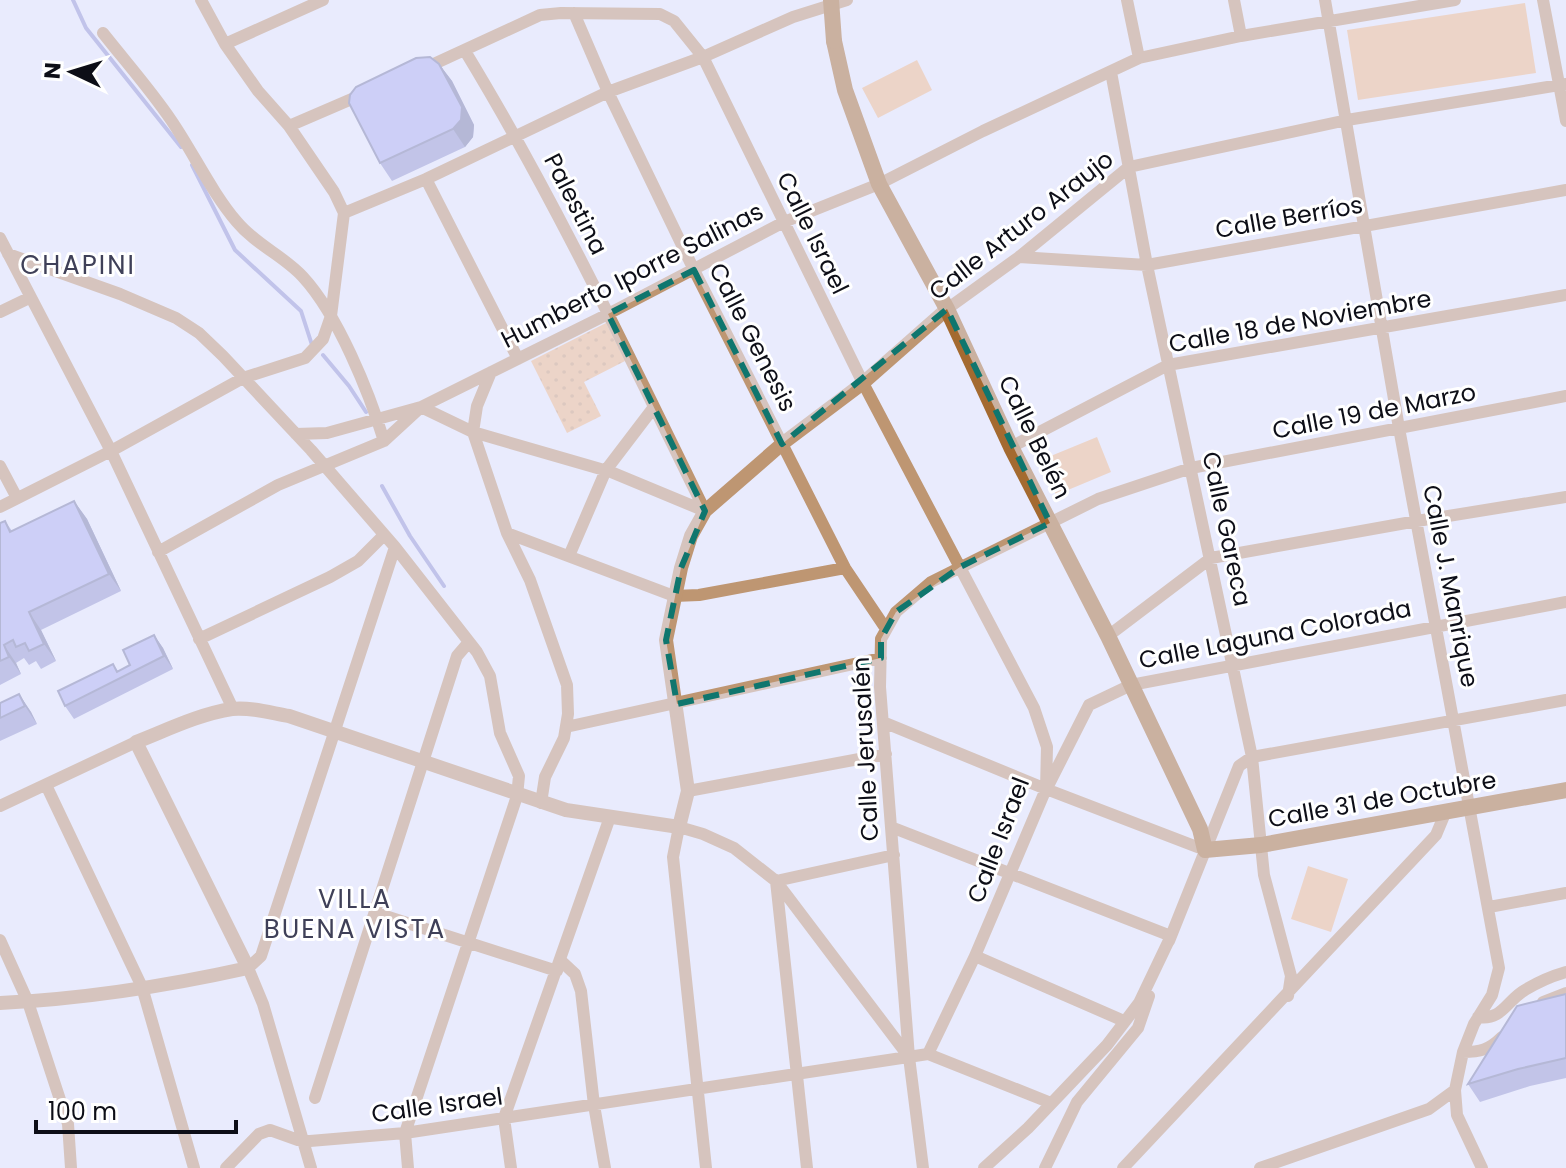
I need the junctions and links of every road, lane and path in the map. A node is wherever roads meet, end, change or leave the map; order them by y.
1 (201, 0) edge
2 (323, 0) edge
3 (831, 0) edge
4 (847, 0) edge
5 (1127, 0) edge
6 (1234, 0) edge
7 (1325, 0) edge
8 (1455, 0) edge
9 (1543, 0) edge
10 (574, 13) junction
11 (1329, 21) junction
12 (103, 33) dead end
13 (1241, 36) junction
14 (225, 44) junction
15 (465, 51) junction
16 (703, 57) junction
17 (1139, 58) junction
18 (1111, 72) junction
19 (406, 76) edge
20 (1563, 85) edge
21 (377, 89) edge
22 (608, 92) junction
23 (1347, 120) junction
24 (1566, 121) edge
25 (289, 126) junction
26 (515, 134) junction
27 (1129, 167) junction
28 (426, 179) junction
29 (879, 184) junction
30 (1566, 190) edge
31 (344, 213) junction
32 (784, 222) junction
33 (1365, 225) junction
34 (0, 238) edge
35 (8, 254) junction
36 (1019, 257) junction
37 (1147, 265) junction
38 (694, 270) junction
39 (1566, 295) edge
40 (29, 298) junction
41 (947, 309) junction
42 (0, 312) edge
43 (608, 314) junction
44 (331, 318) junction
45 (1383, 329) junction
46 (518, 359) junction
47 (1168, 365) junction
48 (491, 372) junction
49 (243, 378) junction
50 (863, 383) junction
51 (1566, 396) edge
52 (421, 407) junction
53 (654, 407) junction
54 (378, 420) junction
55 (1399, 428) junction
56 (473, 432) junction
57 (296, 434) junction
58 (384, 441) junction
59 (782, 444) junction
60 (1011, 447) junction
61 (111, 451) junction
62 (323, 465) junction
63 (0, 466) edge
64 (1191, 468) junction
65 (606, 470) junction
66 (1566, 497) edge
67 (17, 498) junction
68 (0, 507) edge
69 (705, 511) junction
70 (1417, 521) junction
71 (1050, 523) junction
72 (507, 533) junction
73 (384, 535) junction
74 (395, 547) junction
75 (158, 552) junction
76 (569, 556) junction
77 (1211, 558) junction
78 (960, 567) junction
79 (845, 568) junction
80 (674, 596) junction
81 (1566, 602) edge
82 (1436, 626) junction
83 (886, 629) junction
84 (1108, 636) junction
85 (199, 639) junction
86 (469, 642) junction
87 (881, 658) junction
88 (1233, 663) junction
89 (1131, 685) junction
90 (1566, 700) edge
91 (677, 704) junction
92 (233, 709) junction
93 (1454, 720) junction
94 (883, 722) junction
95 (566, 727) junction
96 (335, 732) junction
97 (136, 742) junction
98 (886, 754) junction
99 (1252, 757) junction
100 (424, 763) junction
101 (46, 785) junction
102 (1046, 789) junction
103 (1566, 790) edge
104 (688, 791) junction
105 (517, 796) junction
106 (541, 803) junction
107 (0, 806) edge
108 (1470, 806) junction
109 (1446, 811) junction
110 (610, 817) junction
111 (679, 827) junction
112 (891, 827) junction
113 (1261, 845) junction
114 (1205, 850) junction
115 (894, 855) junction
116 (1011, 874) junction
117 (776, 881) junction
118 (1566, 893) edge
119 (1489, 907) junction
120 (376, 913) junction
121 (1171, 936) junction
122 (0, 940) edge
123 (467, 942) junction
124 (975, 956) junction
125 (558, 965) junction
126 (248, 968) junction
127 (1566, 972) edge
128 (142, 987) junction
129 (1566, 993) edge
130 (1288, 996) junction
131 (28, 1002) junction
132 (0, 1003) edge
133 (1529, 1012) edge
134 (1478, 1017) junction
135 (1124, 1021) junction
136 (1511, 1029) edge
137 (1463, 1052) junction
138 (928, 1054) junction
139 (909, 1057) junction
140 (797, 1074) junction
141 (695, 1089) junction
142 (1455, 1090) junction
143 (315, 1098) dead end
144 (1051, 1103) junction
145 (594, 1105) junction
146 (504, 1118) junction
147 (405, 1133) junction
148 (303, 1141) junction
149 (71, 1168) edge
150 (194, 1168) edge
151 (226, 1168) edge
152 (311, 1168) edge
153 (408, 1168) edge
154 (511, 1168) edge
155 (605, 1168) edge
156 (706, 1168) edge
157 (807, 1168) edge
158 (923, 1168) edge
159 (984, 1168) edge
160 (1045, 1168) edge
161 (1123, 1168) edge
162 (1260, 1168) edge
163 (1482, 1168) edge

1 - 14 street
2 - 14 street
3 - 29 main road, Calle Belén, bridge
4 - 16 street
5 - 17 street
6 - 13 street
7 - 11 street, Calle J. Manrique
8 - 11 street, Humberto Iporre Salinas
9 - 20 street
10 - 15 street
10 - 16 street, Calle Israel
10 - 22 street, Calle Genesis
11 - 13 street, Humberto Iporre Salinas
11 - 23 street, Calle J. Manrique
12 - 44 street
13 - 17 street, Humberto Iporre Salinas
14 - 25 street
15 - 19 street
15 - 26 street, Palestina
16 - 22 street
16 - 32 street, Calle Israel
17 - 18 street, Humberto Iporre Salinas
18 - 27 street, Calle Gareca
18 - 29 street, Humberto Iporre Salinas
20 - 23 street, Calle Arturo Araujo
20 - 24 street
21 - 25 street
22 - 26 street
22 - 38 street, Calle Genesis
23 - 27 street, Calle Arturo Araujo
23 - 33 street, Calle J. Manrique
25 - 31 street
26 - 28 street
26 - 43 street, Palestina
27 - 36 street, Calle Arturo Araujo
27 - 37 street, Calle Gareca
28 - 31 street
28 - 46 street
29 - 32 street, Humberto Iporre Salinas
29 - 41 main road, Calle Belén
30 - 33 street, Calle Berríos
31 - 44 street
32 - 38 street, Humberto Iporre Salinas
32 - 50 street, Calle Israel
33 - 37 street, Calle Berríos
33 - 45 street, Calle J. Manrique
34 - 35 street
35 - 40 street
35 - 49 street
36 - 37 street, Calle Berríos
36 - 41 street, Calle Arturo Araujo
37 - 47 street, Calle Gareca
38 - 43 street, Humberto Iporre Salinas
38 - 59 street, Calle Genesis
39 - 45 street, Calle 18 de Noviembre
40 - 42 street
40 - 61 street
41 - 50 street, Calle Arturo Araujo
41 - 60 main road, Calle Belén
43 - 46 street, Humberto Iporre Salinas
43 - 53 street, Palestina
44 - 49 street
44 - 54 street
45 - 47 street, Calle 18 de Noviembre
45 - 55 street, Calle J. Manrique
46 - 48 street, Humberto Iporre Salinas
47 - 60 street, Calle 18 de Noviembre
47 - 64 street, Calle Gareca
48 - 52 street, Humberto Iporre Salinas
48 - 56 street
49 - 57 street
49 - 61 street
50 - 59 street, Calle Arturo Araujo
50 - 78 street, Calle Israel
51 - 55 street, Calle 19 de Marzo
52 - 54 street
52 - 56 street
52 - 58 street, Humberto Iporre Salinas
53 - 65 street
53 - 69 street, Palestina
54 - 57 street
54 - 58 street
55 - 64 street, Calle 19 de Marzo
55 - 70 street, Calle J. Manrique
56 - 65 street
56 - 72 street
57 - 62 street
58 - 62 street, Humberto Iporre Salinas
59 - 69 street, Calle Arturo Araujo
59 - 79 street, Calle Genesis
60 - 71 main road, Calle Belén
61 - 67 street
61 - 75 street
62 - 73 street
62 - 75 street, Humberto Iporre Salinas
63 - 67 street
64 - 71 street, Calle Jerusalén
64 - 77 street, Calle Gareca
65 - 69 street
65 - 76 street
66 - 70 street
67 - 68 street
69 - 80 street, Calle Arturo Araujo
70 - 77 street
70 - 82 street, Calle J. Manrique
71 - 78 street, Calle Jerusalén
71 - 84 main road, Calle Belén
72 - 76 street
72 - 95 street
73 - 74 street
73 - 85 street
74 - 86 street
74 - 96 street
75 - 85 street
76 - 80 street
77 - 84 street
77 - 88 street, Calle Gareca
78 - 83 street, Calle Jerusalén
78 - 102 street, Calle Israel
79 - 80 street
79 - 83 street, Calle Genesis
80 - 91 street, Calle Arturo Araujo
81 - 82 street, Calle Laguna Colorada
82 - 88 street, Calle Laguna Colorada
82 - 93 street, Calle J. Manrique
83 - 87 street, Calle Jerusalén
84 - 89 main road, Calle Belén
85 - 92 street
86 - 100 street
86 - 105 street
87 - 91 street
87 - 94 street, Calle Jerusalén
88 - 89 street, Calle Laguna Colorada
88 - 99 street, Calle Gareca
89 - 102 street, Calle Laguna Colorada
89 - 114 main road, Calle Belén
90 - 93 street
91 - 95 street
91 - 104 street, Calle Arturo Araujo
92 - 96 street
92 - 97 street
93 - 99 street
93 - 108 street, Calle J. Manrique
94 - 98 street, Calle Jerusalén
94 - 102 street
95 - 106 street
96 - 100 street
96 - 126 street
97 - 101 street
97 - 126 street
98 - 104 street
98 - 112 street, Calle Jerusalén
99 - 113 street, Calle Gareca
99 - 114 street
100 - 105 street
100 - 120 street
101 - 107 street
101 - 128 street
102 - 114 street
102 - 116 street, Calle Israel
103 - 108 main road, Calle 31 de Octubre
104 - 111 street
105 - 106 street
105 - 123 street
106 - 110 street
108 - 109 main road, Calle 31 de Octubre
108 - 119 street, Calle J. Manrique
109 - 113 main road, Calle 31 de Octubre
109 - 130 street
110 - 111 street
110 - 125 street
111 - 117 street
111 - 141 street
112 - 115 street, Calle Jerusalén
112 - 116 street
113 - 114 main road, Calle 31 de Octubre
113 - 130 street, Calle Gareca
114 - 121 street
115 - 117 street
115 - 139 street, Calle Jerusalén
116 - 121 street
116 - 124 street, Calle Israel
117 - 139 street
117 - 140 street
118 - 119 street
119 - 134 street, Calle J. Manrique
120 - 123 street
120 - 143 street
121 - 135 street
121 - 160 street
122 - 131 street
123 - 125 street
123 - 147 street
124 - 135 street
124 - 138 street, Calle Israel
125 - 145 street
125 - 146 street
126 - 128 street
126 - 148 street
127 - 134 street
128 - 131 street
128 - 150 street
129 - 133 street
130 - 161 street
131 - 132 street
131 - 149 street
134 - 137 street, Calle J. Manrique
135 - 144 street
136 - 137 street
137 - 142 street, Calle J. Manrique
138 - 139 street, Calle Israel
138 - 144 street
139 - 140 street, Calle Israel
139 - 158 street, Calle Jerusalén
140 - 141 street, Calle Israel
140 - 157 street
141 - 145 street, Calle Israel
141 - 156 street
142 - 162 street
142 - 163 street, Calle J. Manrique
144 - 159 street
145 - 146 street, Calle Israel
145 - 155 street
146 - 147 street, Calle Israel
146 - 154 street
147 - 148 street, Calle Israel
147 - 153 street
148 - 151 street, Calle Israel
148 - 152 street

